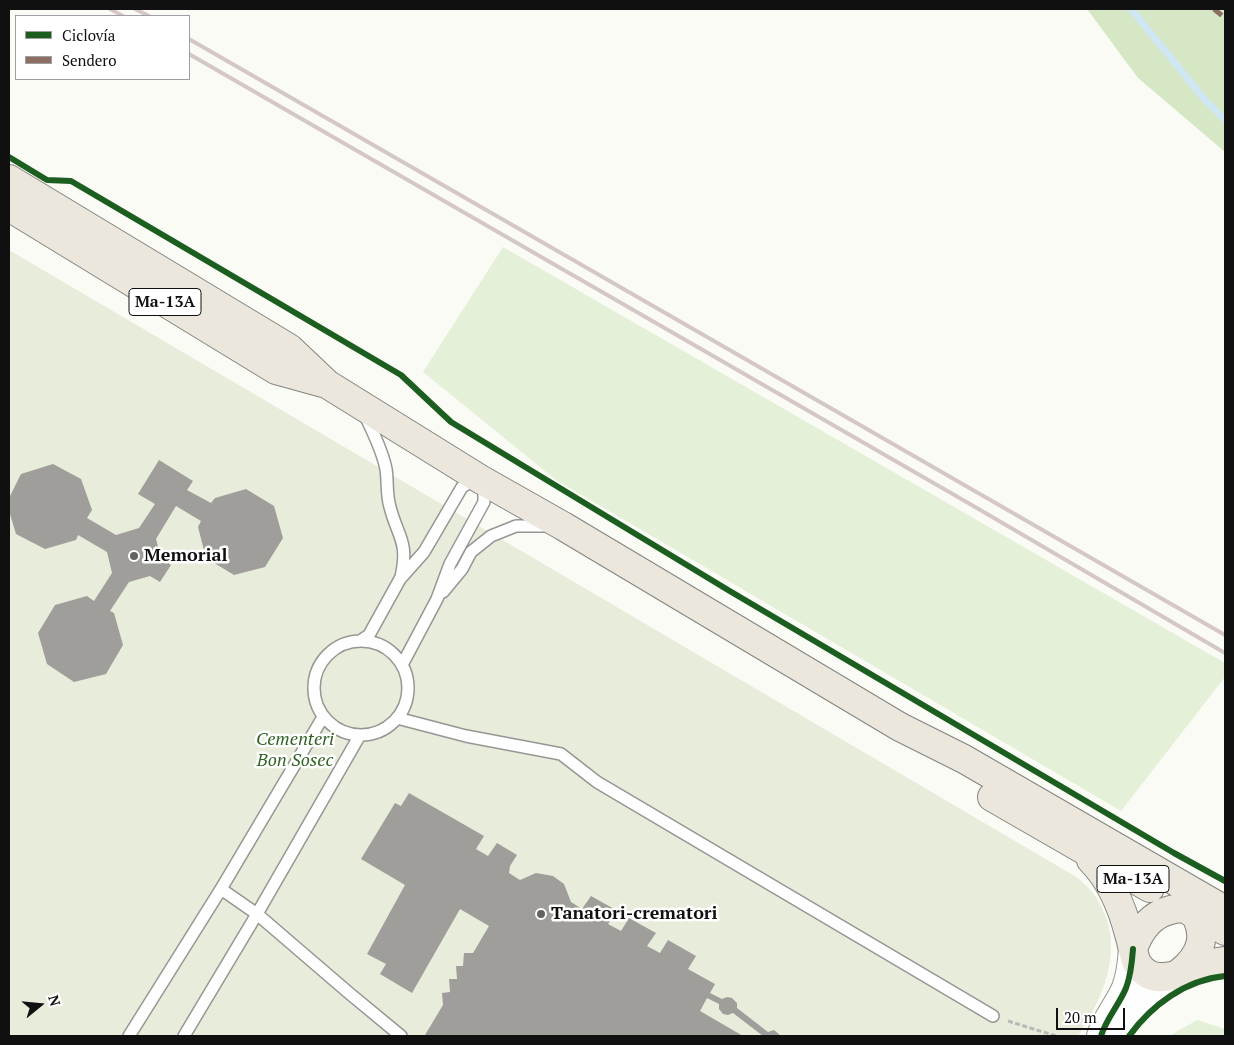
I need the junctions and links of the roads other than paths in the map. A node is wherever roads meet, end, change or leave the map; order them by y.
1 (9, 179) edge
2 (9, 207) edge
3 (327, 384) junction
4 (360, 405) junction
5 (480, 479) junction
6 (563, 526) junction
7 (400, 579) junction
8 (437, 599) junction
9 (360, 641) junction
10 (402, 665) junction
11 (324, 716) junction
12 (397, 718) junction
13 (900, 727) junction
14 (360, 735) junction
15 (1081, 850) junction
16 (1157, 871) junction
17 (221, 889) junction
18 (1190, 910) junction
19 (1225, 911) edge
20 (257, 914) junction
21 (1225, 931) edge
22 (1133, 949) junction
23 (1225, 961) edge
24 (1178, 974) junction
25 (993, 1016) road end
26 (129, 1036) edge
27 (184, 1036) edge
28 (402, 1036) edge
29 (1101, 1036) edge
30 (1115, 1036) edge

1 - 3 main road, Ma-13A
2 - 3 main road, Ma-13A
3 - 4 main road, Ma-13A
4 - 5 main road, Ma-13A
4 - 7 lane
5 - 6 main road, Ma-13A
5 - 7 lane
5 - 8 lane
6 - 8 lane
6 - 13 main road, Ma-13A
7 - 9 lane
8 - 10 lane
9 - 10 lane
9 - 11 lane
10 - 12 lane
11 - 14 lane
11 - 17 lane
12 - 14 lane
12 - 25 lane
13 - 15 main road
13 - 16 main road, Ma-13A
14 - 20 lane
15 - 18 main road, Ma-13A
15 - 22 main road
16 - 18 main road
16 - 19 main road, Ma-13A
17 - 20 lane
17 - 26 lane
18 - 19 main road
18 - 21 main road, Ma-13A
18 - 22 main road
18 - 24 main road
20 - 27 lane
20 - 28 lane
22 - 24 main road
22 - 29 street
23 - 24 main road
24 - 30 street

